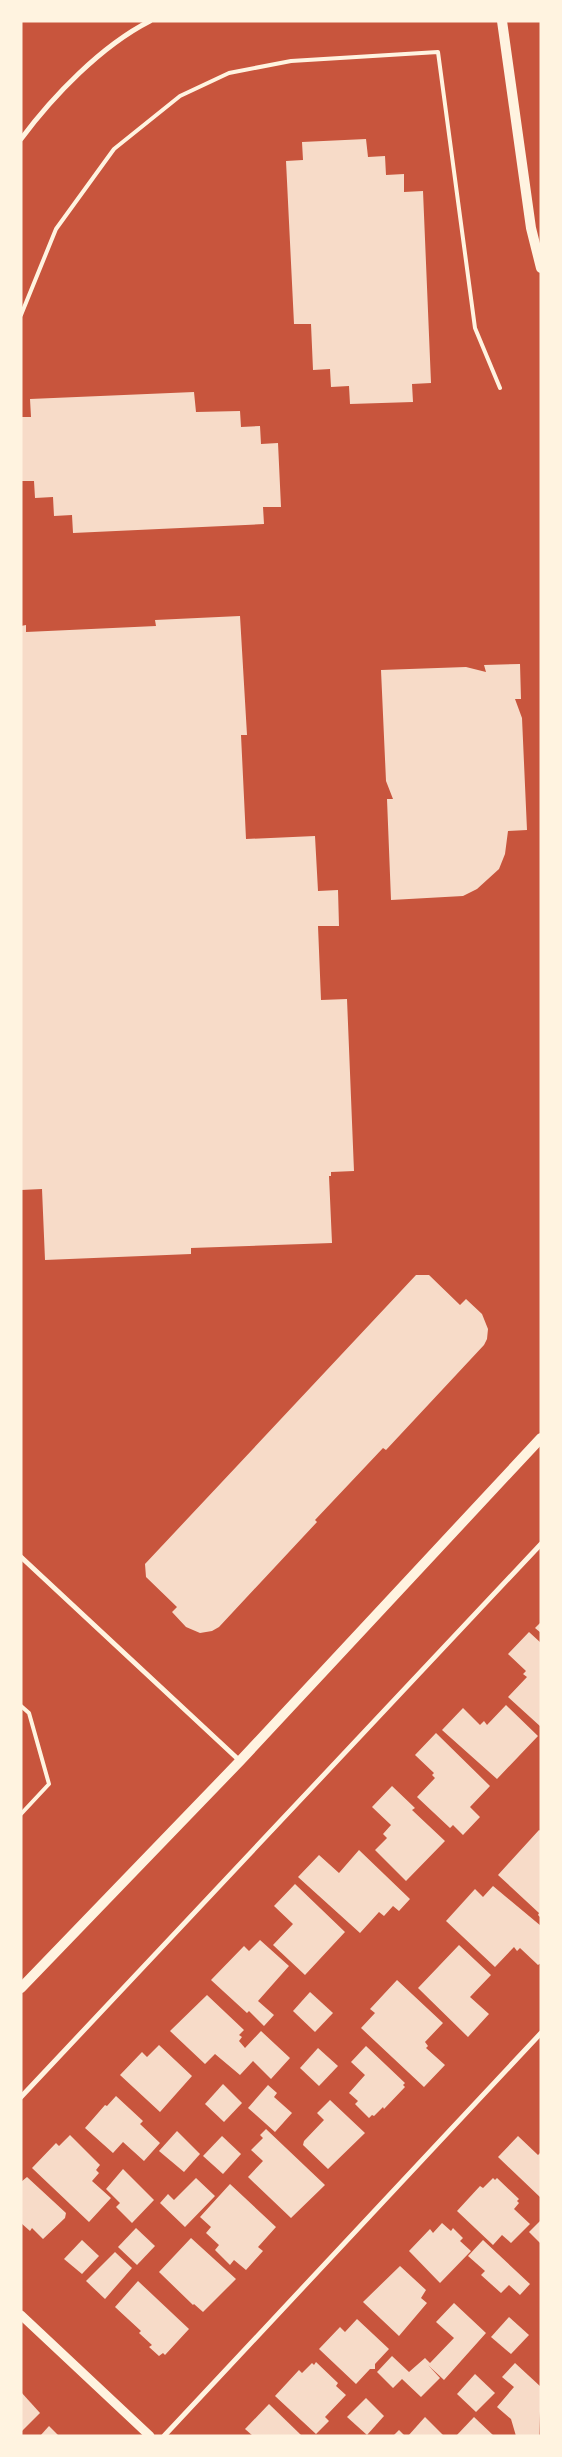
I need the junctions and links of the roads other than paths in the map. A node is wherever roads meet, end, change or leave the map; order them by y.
1 (150, 21) edge
2 (502, 21) edge
3 (141, 23) edge
4 (21, 139) edge
5 (541, 268) edge
6 (21, 315) edge
7 (500, 388) dead end
8 (541, 1438) edge
9 (541, 1544) edge
10 (21, 1557) edge
11 (21, 1706) edge
12 (240, 1761) junction
13 (21, 1814) edge
14 (21, 1988) edge
15 (541, 2033) edge
16 (21, 2097) edge
17 (21, 2315) edge
18 (150, 2436) edge
19 (164, 2436) edge

1 - 3 street
2 - 5 main road
3 - 4 street
6 - 7 lane
8 - 12 main road
9 - 16 street
10 - 12 street
11 - 13 lane
12 - 14 main road
15 - 19 street
17 - 18 street

